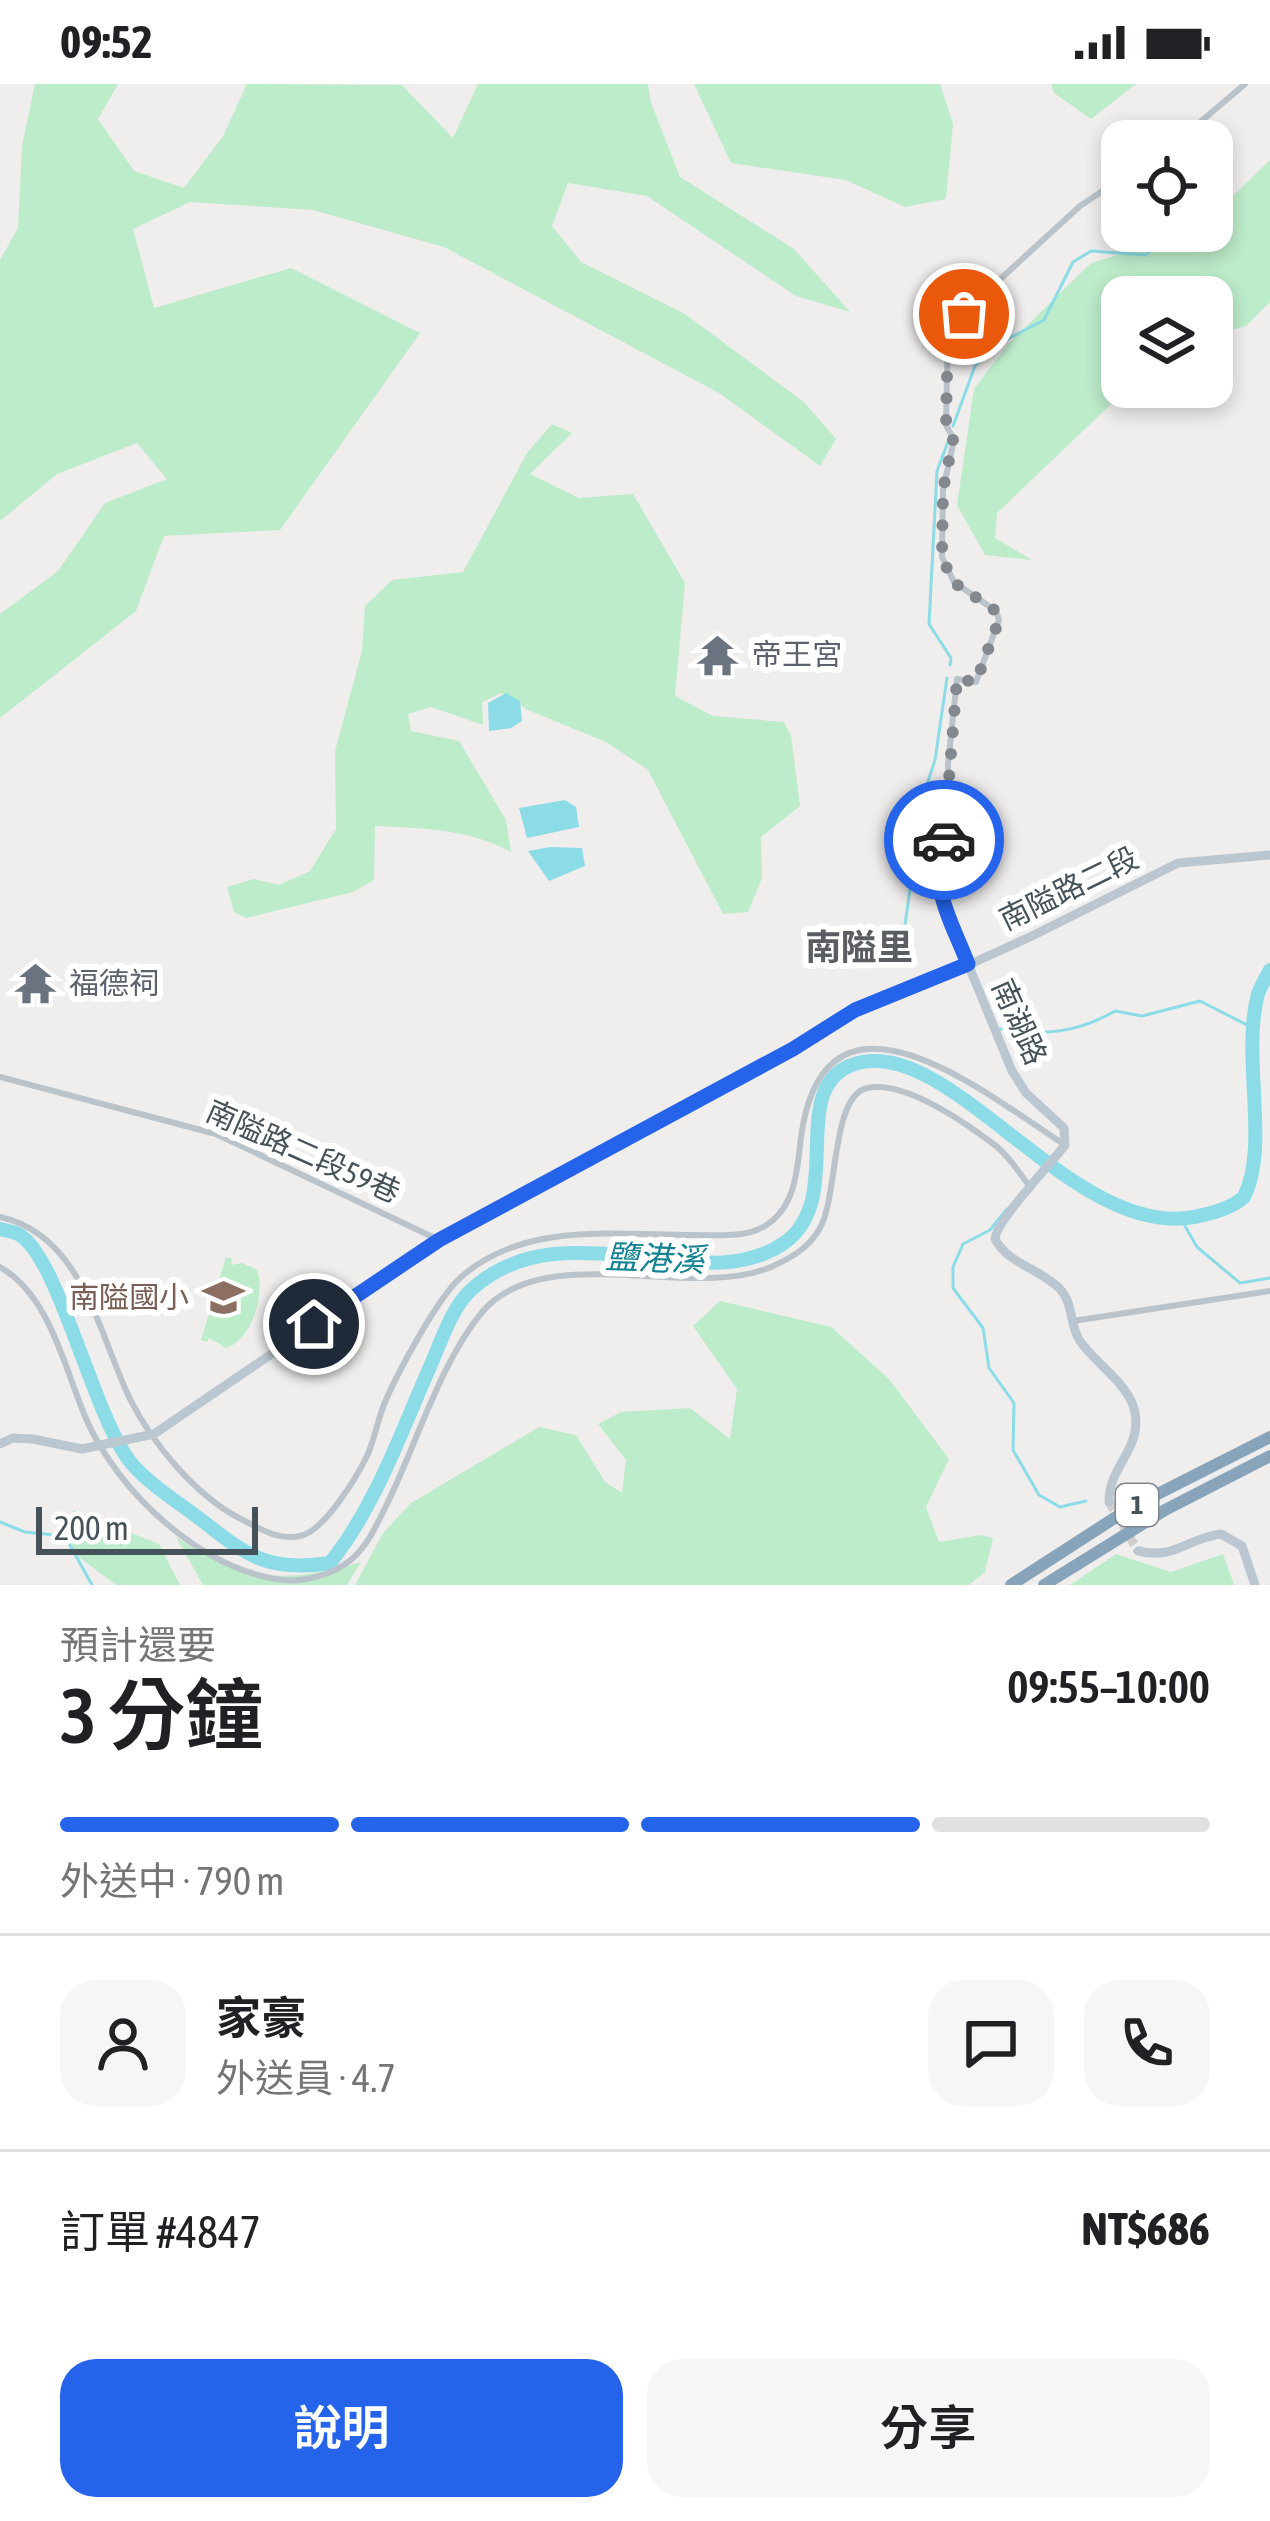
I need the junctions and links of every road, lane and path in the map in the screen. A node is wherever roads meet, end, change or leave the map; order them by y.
1 (1245, 84) edge
2 (1203, 120) edge
3 (1101, 192) edge
4 (1270, 856) edge
5 (968, 964) junction
6 (0, 1077) edge
7 (1065, 1145) junction
8 (1032, 1189) junction
9 (0, 1217) edge
10 (439, 1240) junction
11 (0, 1268) edge
12 (1270, 1291) edge
13 (1073, 1321) junction
14 (154, 1433) junction
15 (1270, 1437) edge
16 (0, 1444) edge
17 (100, 1445) junction
18 (1270, 1456) edge
19 (1109, 1502) dead end
20 (1138, 1551) dead end
21 (1011, 1585) edge
22 (1044, 1585) edge
23 (1255, 1585) edge

1 - 2 street
3 - 5 street, 南湖路
4 - 5 street, 南隘路二段
5 - 7 street, 南湖路
5 - 10 street, 南隘路二段
6 - 10 street, 南隘路二段59巷
7 - 8 street
7 - 14 street
8 - 13 street
8 - 17 street
9 - 14 street
10 - 14 street, 南隘路二段
11 - 17 street
12 - 13 street
13 - 19 street
14 - 17 street
15 - 21 highway, 1
16 - 17 street
18 - 22 highway, 1
20 - 23 street

